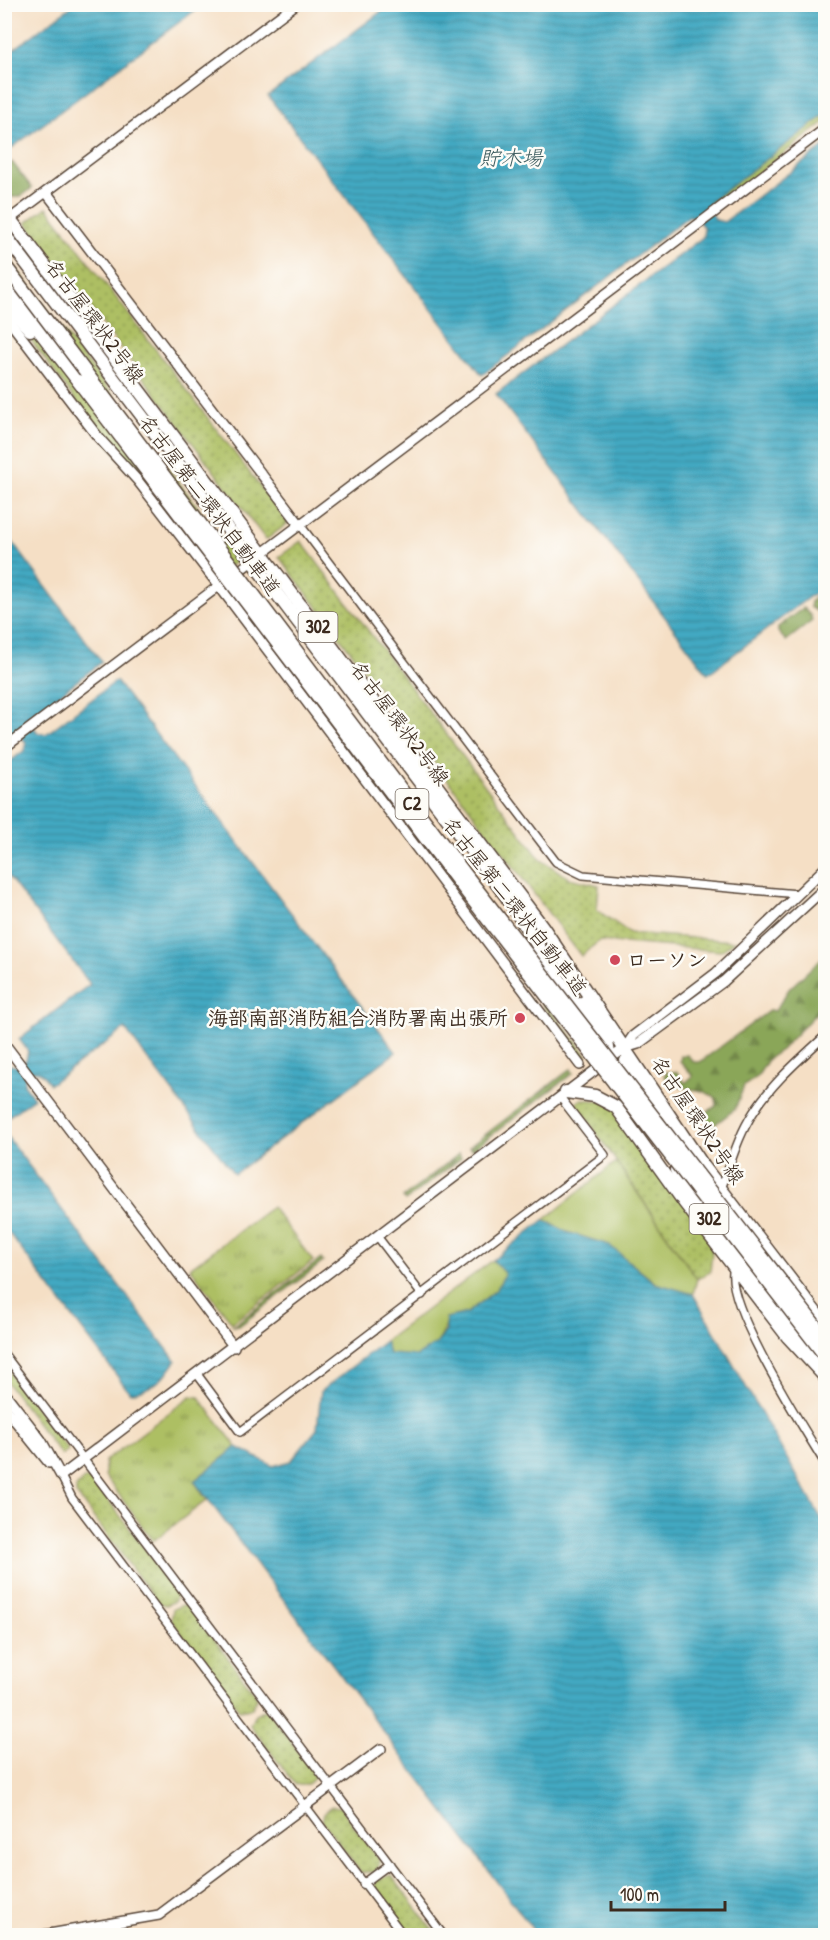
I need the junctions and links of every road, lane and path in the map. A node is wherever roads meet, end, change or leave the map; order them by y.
1 (296, 4) edge
2 (825, 128) edge
3 (46, 192) junction
4 (7, 215) edge
5 (4, 234) edge
6 (4, 264) edge
7 (4, 285) edge
8 (4, 301) edge
9 (4, 314) edge
10 (78, 381) junction
11 (301, 526) junction
12 (259, 558) junction
13 (220, 587) junction
14 (4, 748) edge
15 (825, 867) edge
16 (825, 887) edge
17 (798, 894) junction
18 (560, 953) junction
19 (825, 1035) edge
20 (4, 1043) edge
21 (625, 1048) junction
22 (609, 1059) junction
23 (579, 1065) dead end
24 (563, 1095) junction
25 (720, 1189) junction
26 (377, 1236) junction
27 (734, 1268) junction
28 (422, 1294) junction
29 (825, 1326) edge
30 (825, 1339) edge
31 (805, 1340) junction
32 (234, 1347) junction
33 (4, 1354) edge
34 (825, 1357) edge
35 (825, 1367) edge
36 (197, 1374) junction
37 (825, 1378) edge
38 (4, 1392) edge
39 (4, 1407) edge
40 (84, 1458) junction
41 (825, 1465) edge
42 (61, 1476) junction
43 (381, 1749) dead end
44 (332, 1785) junction
45 (304, 1806) junction
46 (390, 1864) junction
47 (363, 1884) junction
48 (38, 1935) edge
49 (404, 1935) edge
50 (444, 1935) edge

1 - 3 street
2 - 11 street
3 - 4 street
3 - 11 street
4 - 12 highway, 名古屋環状2号線 / 302
5 - 12 highway, 名古屋環状2号線 / 302
6 - 30 highway, 名古屋第二環状自動車道 / C2, bridge
7 - 10 highway
8 - 10 highway
9 - 13 street
10 - 34 highway, 名古屋第二環状自動車道 / C2, bridge
11 - 12 street
11 - 17 street
12 - 13 street
12 - 18 highway, 名古屋環状2号線 / 302
12 - 22 highway, 名古屋環状2号線 / 302
13 - 14 street
13 - 23 street
15 - 17 street
16 - 21 street
17 - 21 street
18 - 21 highway, 名古屋環状2号線 / 302
18 - 22 highway
19 - 25 street
20 - 32 street
21 - 22 street
21 - 25 highway, 名古屋環状2号線 / 302
21 - 31 highway
22 - 24 street
22 - 31 highway, 名古屋環状2号線 / 302
24 - 26 street
24 - 27 highway
24 - 28 street
25 - 29 highway, 名古屋環状2号線 / 302
26 - 28 street
26 - 32 street
27 - 37 highway
27 - 41 street
28 - 36 street
31 - 35 highway, 名古屋環状2号線 / 302
32 - 36 street
33 - 40 street
36 - 40 street
38 - 42 street
39 - 42 street
40 - 42 street
40 - 44 street
42 - 45 street
43 - 44 street
44 - 45 street
44 - 46 street
45 - 47 street
45 - 48 street
46 - 47 street
46 - 50 street
47 - 49 street

